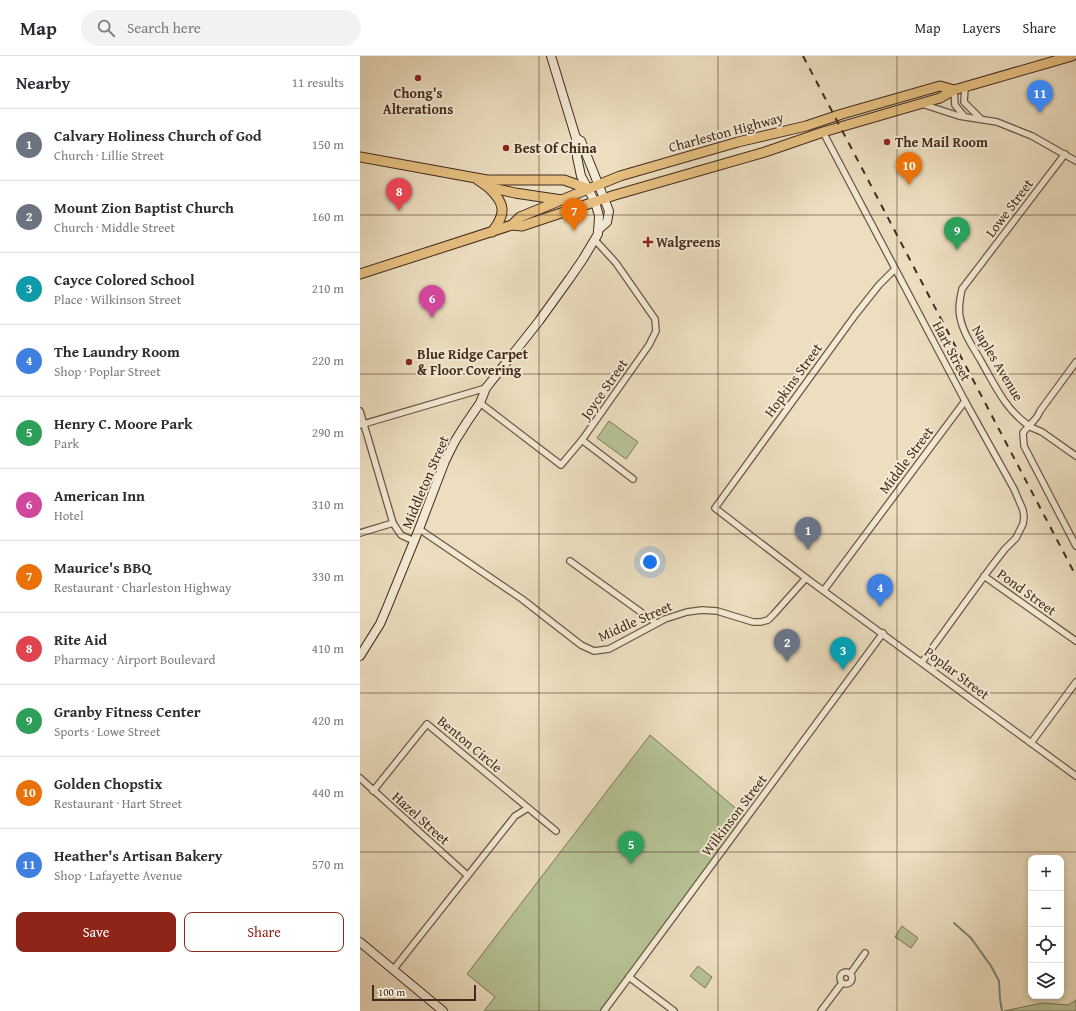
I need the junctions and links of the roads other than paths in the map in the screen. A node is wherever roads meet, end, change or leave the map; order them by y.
1 (551, 56) edge
2 (1072, 56) edge
3 (965, 88) junction
4 (954, 90) junction
5 (920, 104) junction
6 (964, 116) junction
7 (980, 118) junction
8 (823, 132) junction
9 (576, 138) junction
10 (1065, 154) junction
11 (360, 157) edge
12 (1076, 161) edge
13 (476, 178) junction
14 (599, 185) junction
15 (587, 186) junction
16 (488, 187) junction
17 (564, 200) junction
18 (599, 200) junction
19 (512, 225) junction
20 (492, 232) junction
21 (595, 240) junction
22 (895, 269) junction
23 (360, 274) edge
24 (972, 276) joint
25 (1076, 362) edge
26 (486, 388) junction
27 (965, 401) junction
28 (480, 403) junction
29 (360, 411) edge
30 (362, 425) edge
31 (1028, 426) junction
32 (582, 440) junction
33 (1076, 456) edge
34 (633, 479) dead end
35 (715, 508) joint
36 (393, 523) junction
37 (419, 529) junction
38 (360, 533) edge
39 (414, 541) junction
40 (1076, 546) edge
41 (570, 560) dead end
42 (984, 576) junction
43 (806, 578) junction
44 (824, 590) junction
45 (656, 623) junction
46 (883, 634) junction
47 (1076, 641) edge
48 (360, 656) edge
49 (922, 662) junction
50 (1076, 682) edge
51 (1031, 743) junction
52 (1076, 776) edge
53 (360, 778) edge
54 (373, 791) junction
55 (528, 808) junction
56 (556, 831) dead end
57 (467, 875) junction
58 (360, 942) edge
59 (865, 953) dead end
60 (393, 970) junction
61 (629, 977) junction
62 (606, 1010) edge
63 (443, 1011) edge
64 (674, 1011) edge
65 (821, 1011) edge

1 - 9 street
2 - 3 main road, Charleston Highway
3 - 4 main road, Charleston Highway
3 - 7 street
4 - 5 main road, Charleston Highway
4 - 6 street
4 - 14 main road, Charleston Highway
5 - 6 street
5 - 8 main road, Charleston Highway
6 - 7 street
7 - 10 street
8 - 18 main road, Charleston Highway
8 - 22 street, Hart Street
9 - 14 street, Middleton Street
9 - 15 street, Middleton Street
10 - 12 street
10 - 24 street, Lowe Street
11 - 13 main road
13 - 15 main road
13 - 16 main road
14 - 15 main road, Charleston Highway
14 - 18 street, Middleton Street
15 - 17 main road, Charleston Highway
15 - 18 street, Middleton Street
16 - 17 main road
16 - 20 main road
17 - 18 main road
17 - 19 main road, Charleston Highway
18 - 19 main road, Charleston Highway
18 - 21 street, Middleton Street
19 - 20 main road, Charleston Highway
20 - 23 main road, Charleston Highway
21 - 26 street, Middleton Street
21 - 32 street, Joyce Street
22 - 27 street, Hart Street
22 - 35 street, Hopkins Street
24 - 31 street, Naples Avenue
25 - 31 street
26 - 28 street, Middleton Street
26 - 30 street
27 - 42 street, Hart Street
27 - 44 street, Middle Street
28 - 32 street, Joyce Street
28 - 37 street, Middleton Street
29 - 30 street
30 - 36 street
31 - 33 street, Naples Avenue
31 - 40 street
32 - 34 street
35 - 43 street, Poplar Street
36 - 38 street
36 - 39 street
37 - 39 street, Middleton Street
37 - 45 street, Middle Street
39 - 48 street, Middleton Street
41 - 45 street
42 - 47 street, Pond Street
42 - 49 street
43 - 44 street, Poplar Street
43 - 45 street, Middle Street
44 - 46 street, Poplar Street
46 - 49 street, Poplar Street
46 - 61 street, Wilkinson Street
49 - 51 street, Poplar Street
50 - 51 street
51 - 52 street, Poplar Street
53 - 54 street, Hazel Street
54 - 55 street, Benton Circle
54 - 57 street, Hazel Street
55 - 56 street, Benton Circle
55 - 57 street
57 - 60 street
58 - 60 street
59 - 65 street
60 - 63 street
61 - 62 street, Wilkinson Street
61 - 64 street

